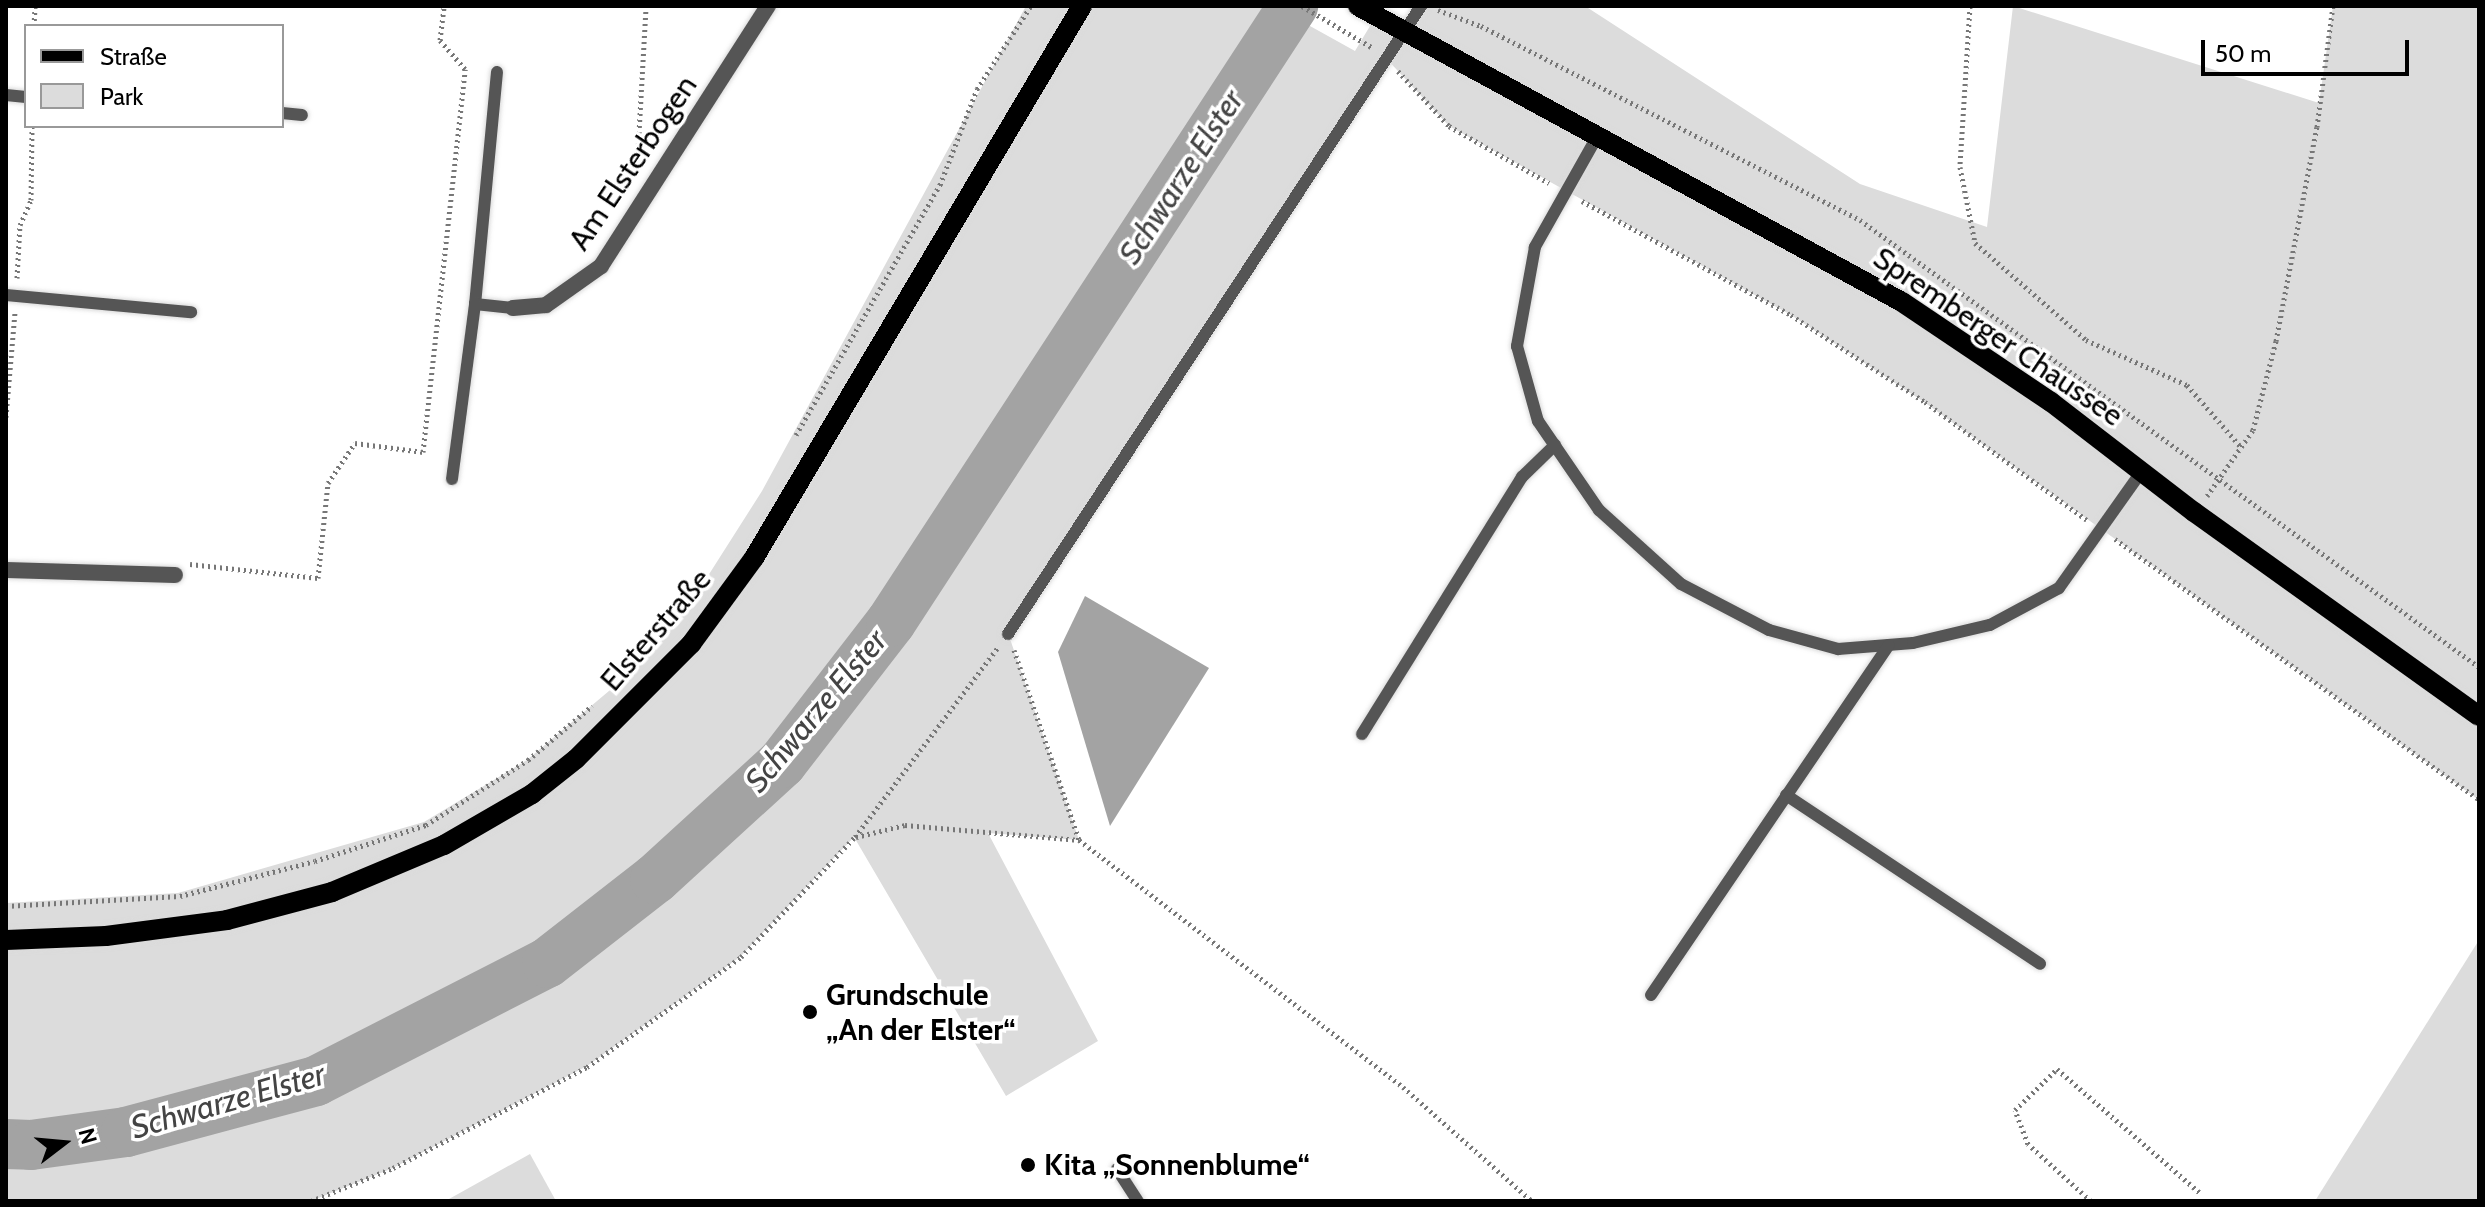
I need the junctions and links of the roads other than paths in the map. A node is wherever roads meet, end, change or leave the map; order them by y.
1 (768, 6) edge
2 (1082, 6) edge
3 (1421, 6) edge
4 (1363, 8) edge
5 (1403, 29) junction
6 (497, 72) dead end
7 (284, 113) edge
8 (302, 115) dead end
9 (1598, 135) junction
10 (11, 295) edge
11 (475, 304) junction
12 (513, 308) joint
13 (191, 312) dead end
14 (1555, 445) junction
15 (2141, 472) junction
16 (452, 479) dead end
17 (6, 570) edge
18 (175, 575) road end
19 (1008, 634) road end
20 (1889, 645) junction
21 (2479, 716) edge
22 (1362, 734) dead end
23 (1786, 795) junction
24 (6, 940) edge
25 (2040, 964) dead end
26 (1651, 995) dead end
27 (1117, 1169) dead end
28 (1138, 1201) edge

1 - 12 street, Am Elsterbogen
2 - 24 main road, Elsterstraße
3 - 5 lane
4 - 5 main road, Spremberger Chaussee
5 - 9 main road, Spremberger Chaussee
5 - 19 lane
6 - 11 lane
7 - 8 lane
9 - 14 lane
9 - 15 main road, Spremberger Chaussee
10 - 13 lane
11 - 12 lane
11 - 16 lane
14 - 20 lane
14 - 22 lane
15 - 20 lane
15 - 21 main road, Spremberger Chaussee
17 - 18 street
20 - 23 lane
23 - 25 lane
23 - 26 lane
27 - 28 lane

